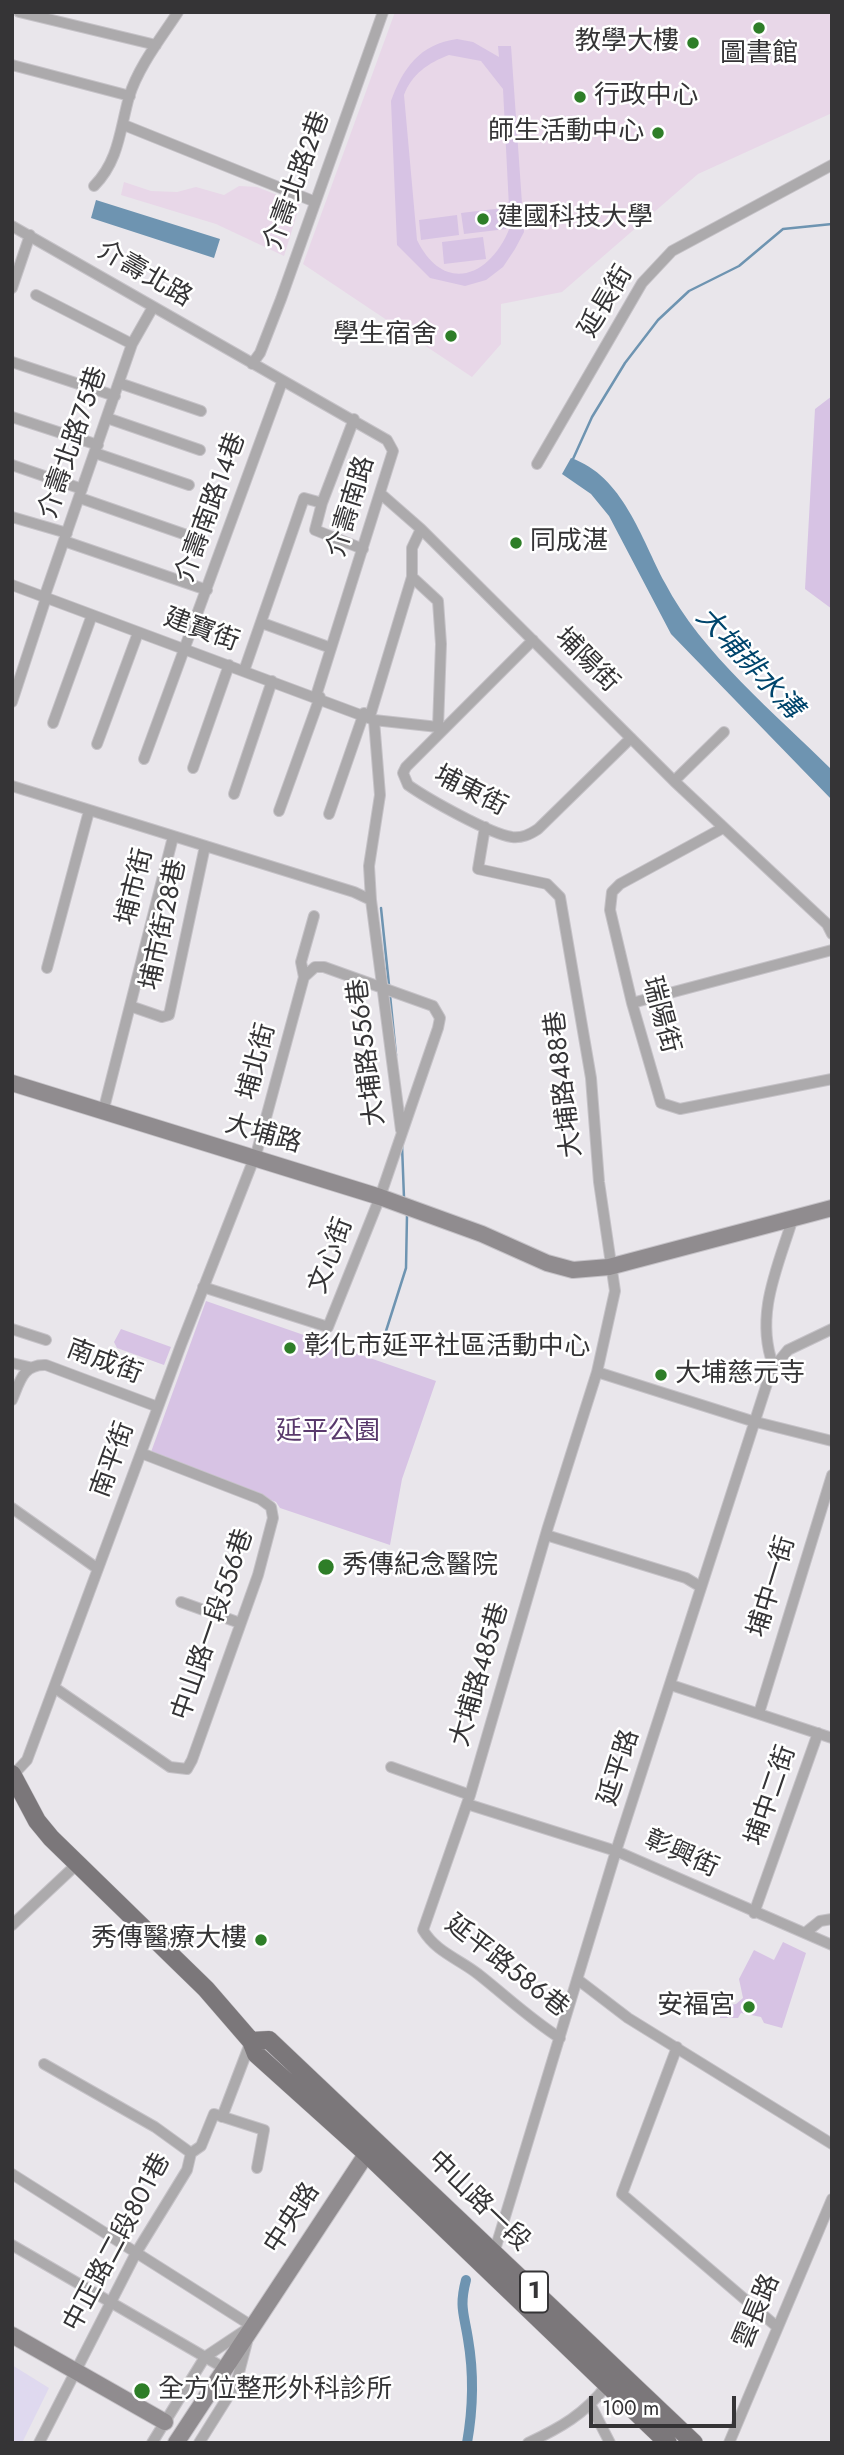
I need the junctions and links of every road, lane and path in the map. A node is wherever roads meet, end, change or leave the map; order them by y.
1 (19, 12) edge
2 (178, 12) edge
3 (383, 12) edge
4 (156, 45) junction
5 (12, 65) edge
6 (130, 96) junction
7 (124, 125) junction
8 (832, 166) edge
9 (94, 186) dead end
10 (313, 201) junction
11 (12, 226) edge
12 (30, 235) junction
13 (12, 288) edge
14 (36, 295) dead end
15 (153, 307) junction
16 (132, 344) junction
17 (12, 362) edge
18 (252, 364) junction
19 (282, 382) junction
20 (119, 383) junction
21 (115, 396) junction
22 (201, 411) dead end
23 (12, 417) edge
24 (107, 418) junction
25 (354, 419) junction
26 (96, 449) junction
27 (200, 450) dead end
28 (537, 464) dead end
29 (12, 465) edge
30 (189, 485) dead end
31 (81, 493) junction
32 (381, 494) junction
33 (322, 503) junction
34 (12, 517) edge
35 (421, 530) junction
36 (66, 537) junction
37 (201, 540) dead end
38 (363, 548) junction
39 (412, 577) junction
40 (12, 585) edge
41 (207, 590) junction
42 (45, 598) junction
43 (92, 615) junction
44 (262, 623) junction
45 (138, 633) junction
46 (533, 640) junction
47 (331, 648) junction
48 (185, 650) junction
49 (229, 665) junction
50 (244, 671) junction
51 (272, 681) junction
52 (318, 697) junction
53 (12, 702) edge
54 (369, 716) junction
55 (53, 723) dead end
56 (723, 732) dead end
57 (631, 738) junction
58 (97, 744) dead end
59 (144, 759) dead end
60 (193, 768) dead end
61 (674, 781) junction
62 (12, 786) edge
63 (234, 794) dead end
64 (89, 811) junction
65 (279, 811) dead end
66 (329, 814) dead end
67 (485, 827) junction
68 (723, 828) junction
69 (173, 837) junction
70 (205, 846) junction
71 (371, 900) junction
72 (314, 916) dead end
73 (832, 934) edge
74 (832, 950) edge
75 (47, 968) dead end
76 (304, 977) junction
77 (383, 986) junction
78 (632, 1003) junction
79 (130, 1006) junction
80 (832, 1079) edge
81 (12, 1083) edge
82 (103, 1112) junction
83 (401, 1134) junction
84 (254, 1158) junction
85 (380, 1197) junction
86 (832, 1209) edge
87 (792, 1221) junction
88 (609, 1267) junction
89 (203, 1287) junction
90 (12, 1329) edge
91 (832, 1329) edge
92 (46, 1340) dead end
93 (12, 1363) edge
94 (773, 1365) junction
95 (29, 1367) junction
96 (597, 1372) junction
97 (12, 1400) edge
98 (158, 1407) junction
99 (752, 1421) junction
100 (832, 1441) edge
101 (141, 1453) junction
102 (832, 1475) edge
103 (12, 1508) edge
104 (545, 1535) junction
105 (98, 1569) junction
106 (701, 1587) junction
107 (181, 1602) dead end
108 (240, 1623) junction
109 (671, 1685) junction
110 (55, 1688) junction
111 (759, 1713) junction
112 (818, 1733) junction
113 (832, 1738) edge
114 (391, 1767) dead end
115 (12, 1774) edge
116 (469, 1800) junction
117 (616, 1851) junction
118 (76, 1866) junction
119 (754, 1913) junction
120 (832, 1919) edge
121 (12, 1926) edge
122 (423, 1930) joint
123 (805, 1933) junction
124 (832, 1945) edge
125 (577, 1979) junction
126 (560, 2038) junction
127 (251, 2041) junction
128 (677, 2047) junction
129 (44, 2064) dead end
130 (222, 2116) junction
131 (832, 2144) edge
132 (371, 2147) junction
133 (191, 2153) junction
134 (257, 2168) dead end
135 (12, 2174) edge
136 (832, 2199) edge
137 (827, 2225) edge
138 (12, 2245) edge
139 (136, 2253) junction
140 (494, 2253) junction
141 (110, 2302) junction
142 (252, 2326) junction
143 (776, 2326) junction
144 (12, 2335) edge
145 (205, 2357) junction
146 (224, 2368) junction
147 (75, 2371) junction
148 (607, 2385) junction
149 (591, 2406) junction
150 (164, 2421) junction
151 (43, 2441) edge
152 (152, 2443) edge
153 (176, 2443) edge
154 (199, 2443) edge
155 (528, 2443) edge
156 (610, 2443) edge
157 (668, 2443) edge
158 (694, 2443) edge
159 (729, 2443) edge

1 - 4 street
2 - 4 street
3 - 10 street, 介壽北路2巷
4 - 6 street
5 - 6 street
6 - 7 street
7 - 9 street
7 - 10 street
8 - 28 street, 延長街
10 - 18 street, 介壽北路2巷
11 - 12 street, 介壽北路
12 - 13 street
12 - 15 street, 介壽北路
14 - 16 street
15 - 16 street, 介壽北路75巷
15 - 18 street, 介壽北路
16 - 20 street, 介壽北路75巷
17 - 21 street
18 - 19 street, 介壽南路
19 - 25 street, 介壽南路
19 - 41 street, 介壽南路14巷
20 - 21 street, 介壽北路75巷
20 - 22 street
21 - 24 street, 介壽北路75巷
23 - 26 street
24 - 26 street, 介壽北路75巷
24 - 27 street
25 - 32 street, 介壽南路
25 - 33 street
26 - 30 street
26 - 31 street, 介壽北路75巷
29 - 31 street
31 - 36 street, 介壽北路75巷
31 - 37 street
32 - 35 street, 埔陽街
32 - 38 street, 介壽南路
33 - 38 street
33 - 44 street
34 - 36 street
35 - 39 street
35 - 46 street, 埔陽街
36 - 41 street
36 - 42 street, 介壽北路75巷
38 - 47 street, 介壽南路
39 - 54 street
39 - 54 street, 建寶街
40 - 42 street, 建寶街
41 - 48 street, 介壽南路14巷
42 - 43 street, 建寶街
42 - 53 street, 介壽北路75巷
43 - 45 street, 建寶街
43 - 55 street
44 - 47 street
44 - 50 street
45 - 48 street, 建寶街
45 - 58 street
46 - 57 street, 埔陽街
46 - 67 street, 埔東街
47 - 52 street, 介壽南路
48 - 49 street, 建寶街
48 - 59 street, 介壽南路14巷
49 - 50 street, 建寶街
49 - 60 street
50 - 51 street, 建寶街
51 - 52 street, 建寶街
51 - 63 street
52 - 54 street, 建寶街
52 - 65 street, 介壽南路
54 - 66 street
54 - 71 street, 大埔路556巷
56 - 61 street
57 - 61 street, 埔陽街
57 - 67 street, 埔東街
61 - 68 street, 埔陽街
62 - 64 street, 埔市街
64 - 69 street, 埔市街
64 - 75 street
67 - 88 street, 大埔路488巷
68 - 73 street, 埔陽街
68 - 78 street, 瑞陽街
69 - 70 street, 埔市街28巷
69 - 79 street, 埔市街
70 - 71 street, 埔市街28巷
70 - 79 street, 埔市街28巷
71 - 77 street, 大埔路556巷
72 - 76 street, 埔北街
74 - 78 street
76 - 77 street
76 - 84 street, 埔北街
77 - 83 street, 大埔路556巷
77 - 83 street
78 - 80 street, 瑞陽街
79 - 82 street, 埔市街
81 - 82 main road, 大埔路
82 - 84 main road, 大埔路
83 - 85 street, 大埔路556巷
84 - 85 main road, 大埔路
84 - 89 street, 南平街
85 - 88 main road, 大埔路
85 - 89 street, 文心街
86 - 87 main road, 大埔路
87 - 88 main road, 大埔路
87 - 94 street
88 - 96 street, 大埔路485巷
89 - 98 street, 南平街
90 - 92 street
91 - 94 street, 延平路
93 - 95 street
94 - 99 street, 延平路
95 - 97 street, 南成街
95 - 98 street, 南成街
96 - 99 street
96 - 104 street, 大埔路485巷
98 - 101 street, 南平街
99 - 100 street
99 - 106 street, 延平路
101 - 105 street, 南平街
101 - 108 street, 中山路一段556巷
102 - 111 street, 埔中一街
103 - 105 street
104 - 106 street
104 - 116 street, 大埔路485巷
105 - 110 street, 南平街
106 - 109 street, 延平路
107 - 108 street
108 - 110 street, 中山路一段556巷
109 - 111 street
109 - 117 street, 延平路
110 - 115 street, 南平街
111 - 112 street
112 - 113 street
112 - 119 street, 埔中二街
114 - 116 street, 彰興街
115 - 118 main road, 中山路一段 / 1
116 - 117 street, 彰興街
116 - 122 street, 大埔路485巷
117 - 119 street, 彰興街
117 - 125 street, 延平路
118 - 121 street
118 - 127 main road, 中山路一段 / 1
119 - 123 street, 彰興街
120 - 123 street
122 - 126 street, 延平路586巷
123 - 124 street, 彰興街
125 - 126 street, 延平路
125 - 128 street
126 - 140 street, 延平路
127 - 130 street
127 - 132 main road, 中山路一段 / 1
128 - 131 street
128 - 143 street
129 - 133 street, 中正路二段801巷
130 - 133 street
130 - 134 street
132 - 140 main road, 中山路一段 / 1
132 - 142 main road, 中央路
132 - 148 main road, 中山路一段 / 1
133 - 139 street, 中正路二段801巷
135 - 139 street
136 - 137 street, 雲長路
137 - 143 street, 雲長路
138 - 141 street
139 - 141 street, 中正路二段801巷
139 - 142 street
140 - 158 main road, 中山路一段 / 1
141 - 145 street
141 - 147 street, 中正路二段801巷
142 - 145 street, 中央路
142 - 146 main road, 中央路
142 - 154 street, 中央路
143 - 159 street, 雲長路
144 - 147 main road
145 - 146 street
145 - 150 street, 中央路
146 - 153 main road, 中央路
147 - 150 main road
147 - 151 street, 中正路二段801巷
148 - 149 street
148 - 157 main road, 中山路一段 / 1
149 - 155 street
149 - 156 street
150 - 152 street, 中央路

